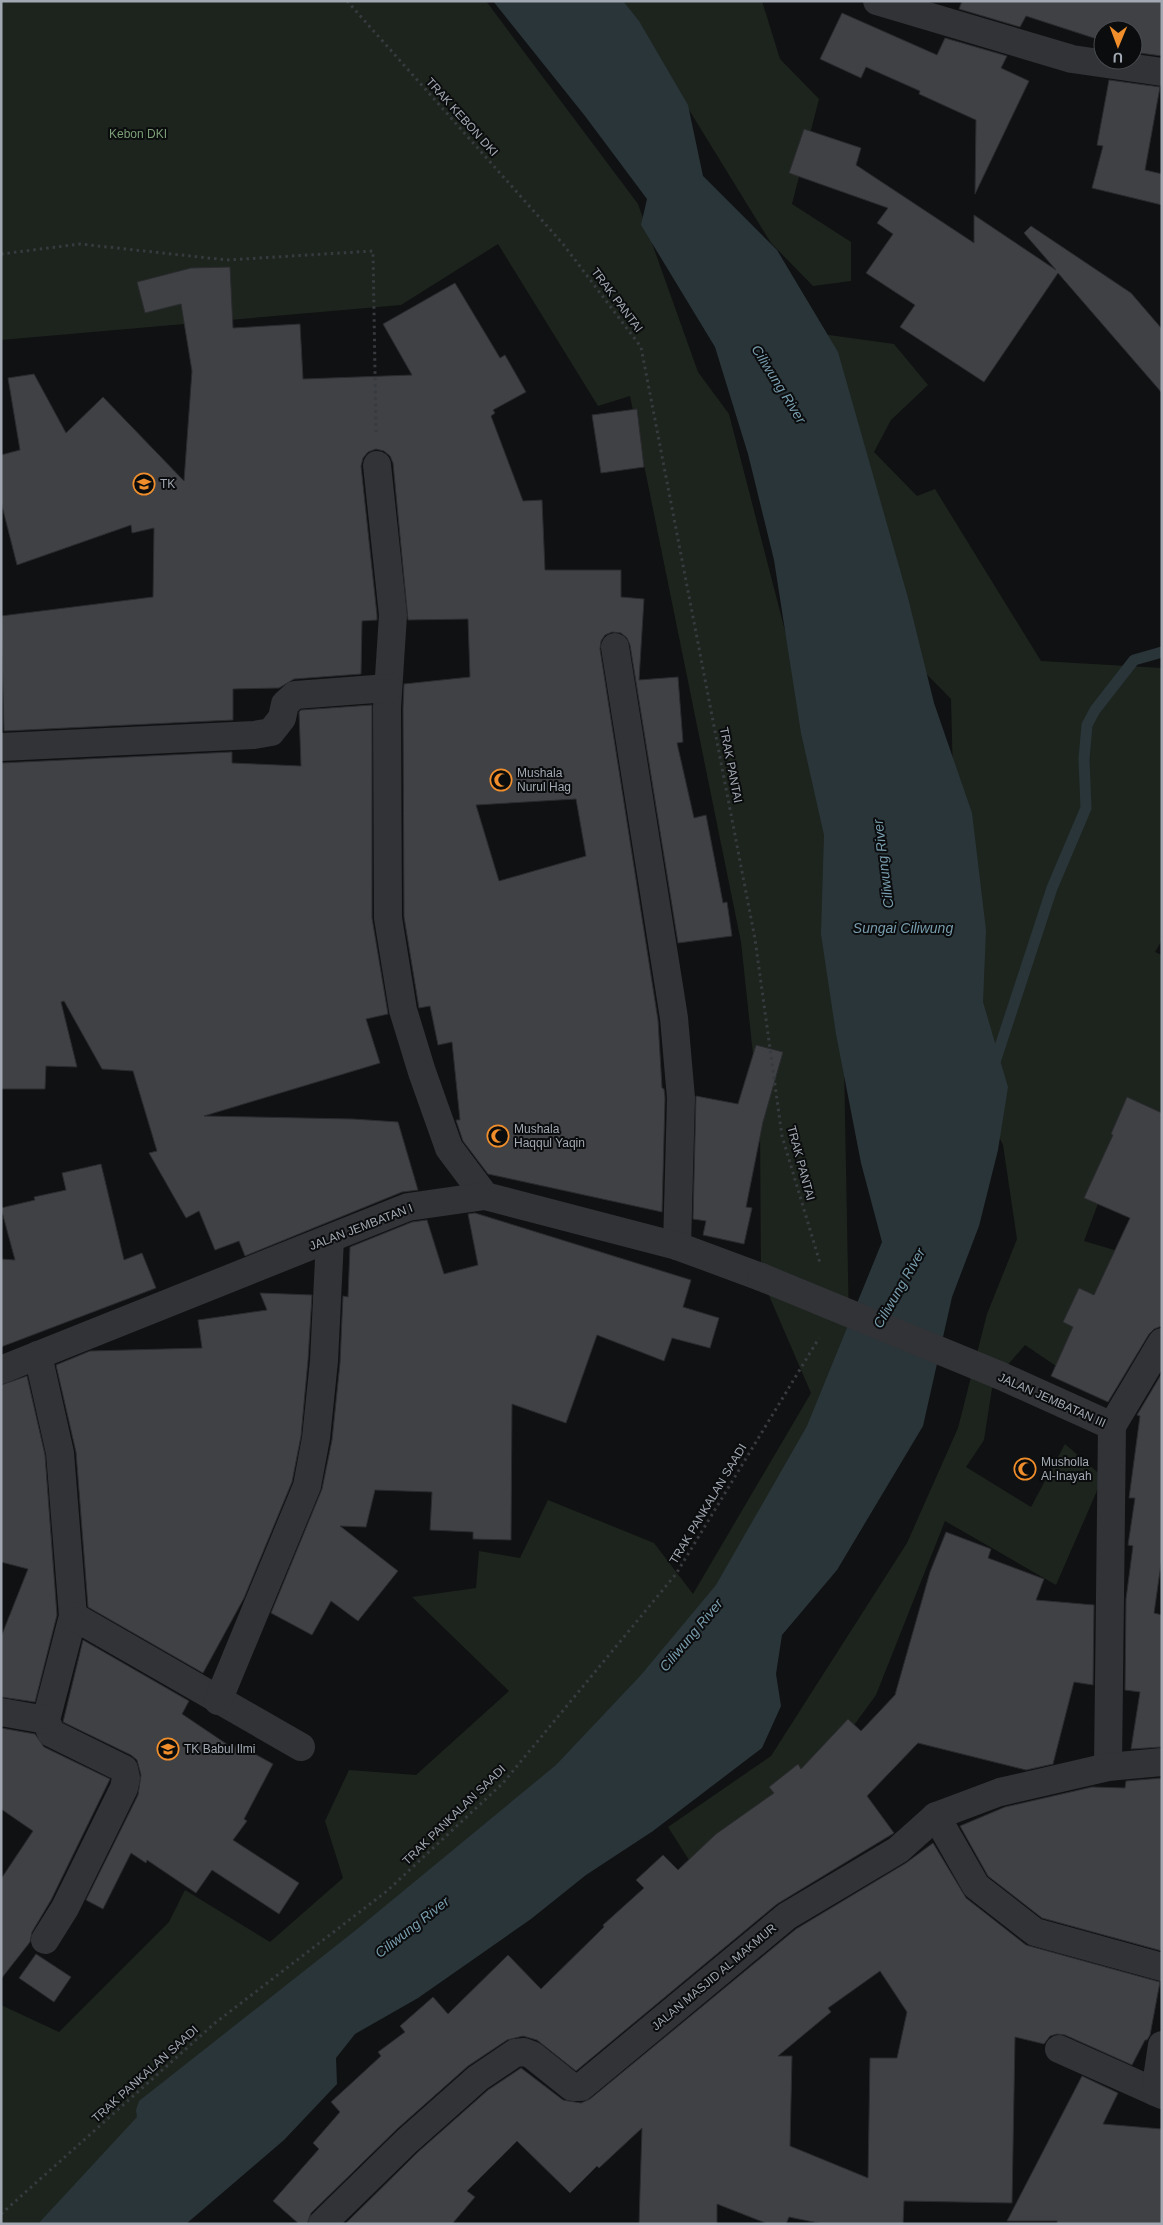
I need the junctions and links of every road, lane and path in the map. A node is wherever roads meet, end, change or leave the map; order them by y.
1 (347, 1) edge
2 (877, 1) edge
3 (1162, 72) edge
4 (563, 244) joint
5 (1, 254) edge
6 (377, 465) joint
7 (615, 647) dead end
8 (388, 688) junction
9 (1, 747) edge
10 (484, 1196) junction
11 (330, 1239) junction
12 (676, 1246) junction
13 (821, 1266) dead end
14 (761, 1276) joint
15 (819, 1337) dead end
16 (1162, 1342) edge
17 (38, 1355) junction
18 (1, 1370) edge
19 (1112, 1426) junction
20 (74, 1616) junction
21 (218, 1701) junction
22 (1, 1712) edge
23 (46, 1720) junction
24 (302, 1747) dead end
25 (1162, 1762) edge
26 (1108, 1767) junction
27 (936, 1816) junction
28 (45, 1940) dead end
29 (1162, 1967) edge
30 (1162, 2044) edge
31 (1059, 2049) dead end
32 (1158, 2094) edge
33 (1, 2214) edge
34 (322, 2224) edge

1 - 4 path, TRAK KEBON DKI
2 - 3 street
4 - 13 path, TRAK PANTAI
5 - 6 path
6 - 8 street
7 - 12 street
8 - 9 street
8 - 10 street
10 - 11 street, JALAN JEMBATAN I
10 - 12 street, JALAN JEMBATAN I
11 - 17 street, JALAN JEMBATAN I
11 - 21 street
12 - 14 street, JALAN JEMBATAN I
14 - 19 street, JALAN JEMBATAN III, bridge
15 - 33 path, TRAK PANKALAN SAADI
16 - 19 street
17 - 18 street, JALAN JEMBATAN I
17 - 20 street
19 - 26 street, JALAN JEMBATAN III
20 - 21 street
20 - 23 street
21 - 24 street
22 - 23 street
23 - 28 street
25 - 26 street, JALAN MASJID AL MAKMUR
26 - 27 street, JALAN MASJID AL MAKMUR
27 - 29 street
27 - 34 street, JALAN MASJID AL MAKMUR
30 - 32 street
31 - 32 street

